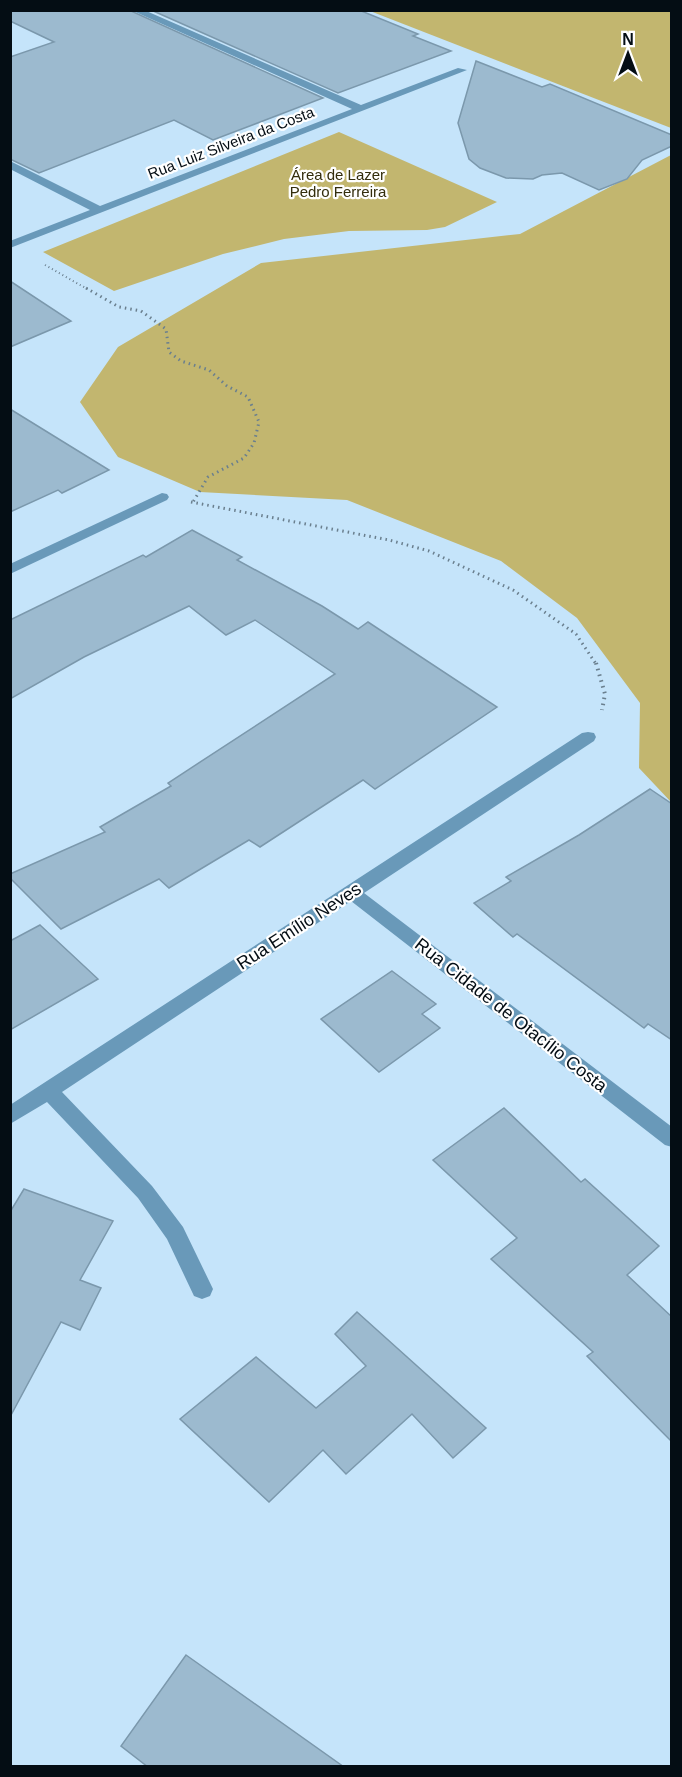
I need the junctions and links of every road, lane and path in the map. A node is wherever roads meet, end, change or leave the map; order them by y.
1 (135, 10) edge
2 (462, 69) dead end
3 (361, 109) junction
4 (10, 164) edge
5 (99, 210) junction
6 (10, 245) edge
7 (40, 262) dead end
8 (162, 497) joint
9 (192, 503) junction
10 (10, 570) edge
11 (588, 737) joint
12 (351, 892) junction
13 (49, 1091) junction
14 (10, 1116) edge
15 (672, 1139) edge
16 (202, 1289) dead end

1 - 3 street
2 - 3 street, Rua Luiz Silveira da Costa
3 - 5 street, Rua Luiz Silveira da Costa
4 - 5 street
5 - 6 street, Rua Luiz Silveira da Costa
7 - 9 path
8 - 9 path
8 - 10 street
9 - 11 path
11 - 12 street, Rua Emílio Neves
12 - 13 street, Rua Emílio Neves
12 - 15 street, Rua Cidade de Otacílio Costa
13 - 14 street, Rua Emílio Neves
13 - 16 street

